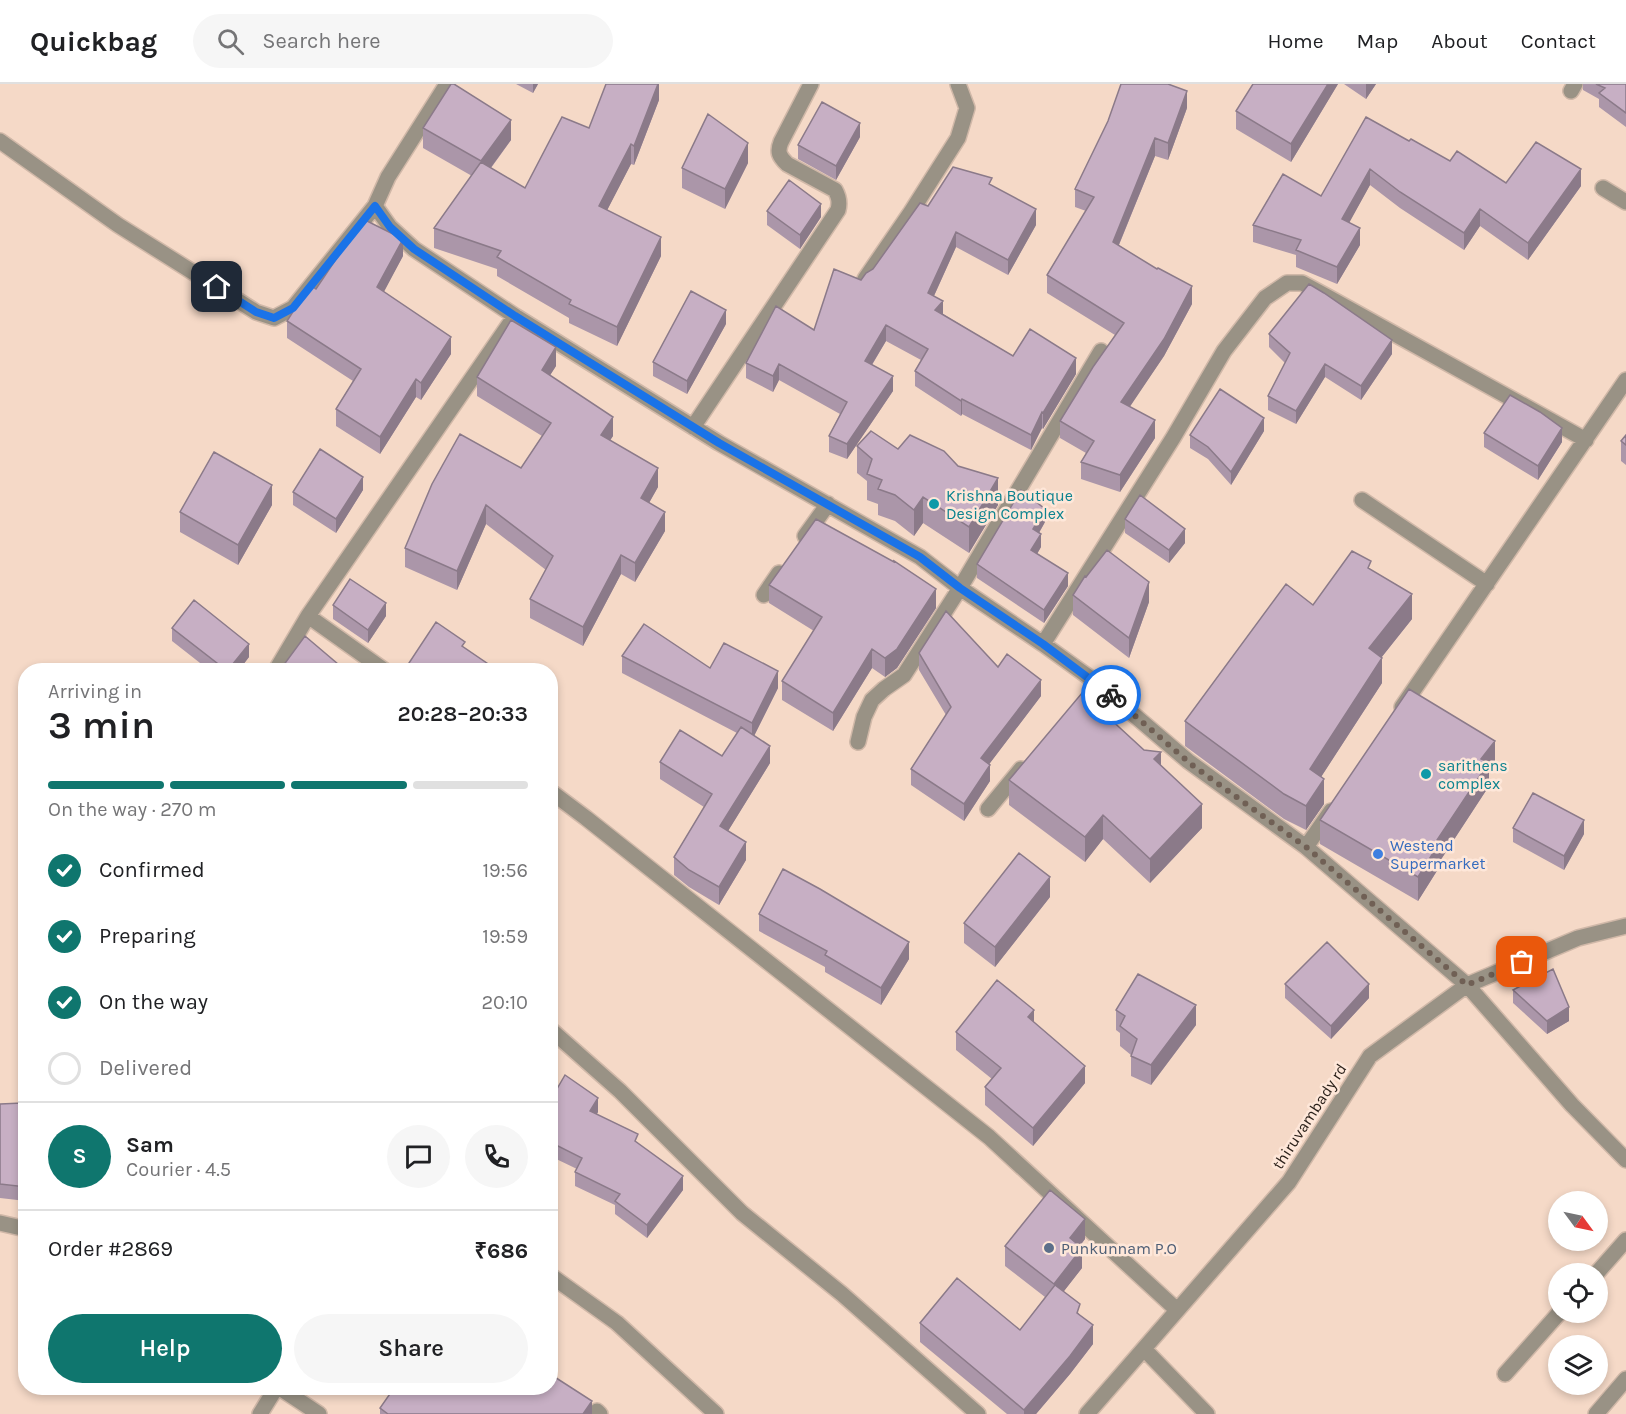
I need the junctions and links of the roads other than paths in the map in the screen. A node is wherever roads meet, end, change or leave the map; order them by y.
1 (447, 84) edge
2 (811, 84) edge
3 (958, 84) edge
4 (0, 141) edge
5 (1603, 188) dead end
6 (1626, 202) edge
7 (375, 206) junction
8 (865, 279) edge
9 (515, 316) junction
10 (1101, 351) edge
11 (1626, 380) edge
12 (693, 427) junction
13 (1586, 440) junction
14 (1362, 500) dead end
15 (828, 504) junction
16 (1487, 584) junction
17 (960, 588) junction
18 (764, 595) dead end
19 (308, 616) junction
20 (1043, 644) junction
21 (280, 663) edge
22 (374, 663) edge
23 (1396, 716) edge
24 (858, 742) dead end
25 (1033, 754) edge
26 (558, 797) edge
27 (1338, 800) edge
28 (988, 809) dead end
29 (1306, 847) junction
30 (1626, 926) edge
31 (1467, 985) junction
32 (558, 1036) edge
33 (1626, 1160) edge
34 (0, 1223) edge
35 (18, 1227) edge
36 (1626, 1240) edge
37 (1606, 1263) edge
38 (558, 1281) edge
39 (1177, 1310) junction
40 (1550, 1323) edge
41 (1144, 1348) junction
42 (1505, 1374) dead end
43 (1626, 1379) edge
44 (273, 1395) edge
45 (289, 1395) edge
46 (260, 1414) edge
47 (319, 1414) edge
48 (716, 1414) edge
49 (978, 1414) edge
50 (1087, 1414) edge
51 (1207, 1414) edge
52 (1596, 1414) edge

1 - 7 street
2 - 12 street
3 - 8 street
4 - 7 street
5 - 6 street
7 - 9 street
9 - 12 street
9 - 19 street
10 - 17 street
11 - 13 street
12 - 15 street
13 - 16 street
13 - 20 street
14 - 16 street
15 - 17 street
15 - 18 street
16 - 23 street
17 - 20 street
17 - 24 street
19 - 21 street
19 - 22 street
20 - 29 street
25 - 28 street
26 - 39 street
27 - 29 street
29 - 31 street
30 - 31 street, thiruvambady rd
31 - 33 street
31 - 39 street, thiruvambady rd
32 - 49 street
34 - 35 street
36 - 37 street
38 - 48 street
39 - 41 street, thiruvambady rd
40 - 42 street
41 - 50 street, thiruvambady rd
41 - 51 street
43 - 52 street
44 - 46 street
45 - 47 street

